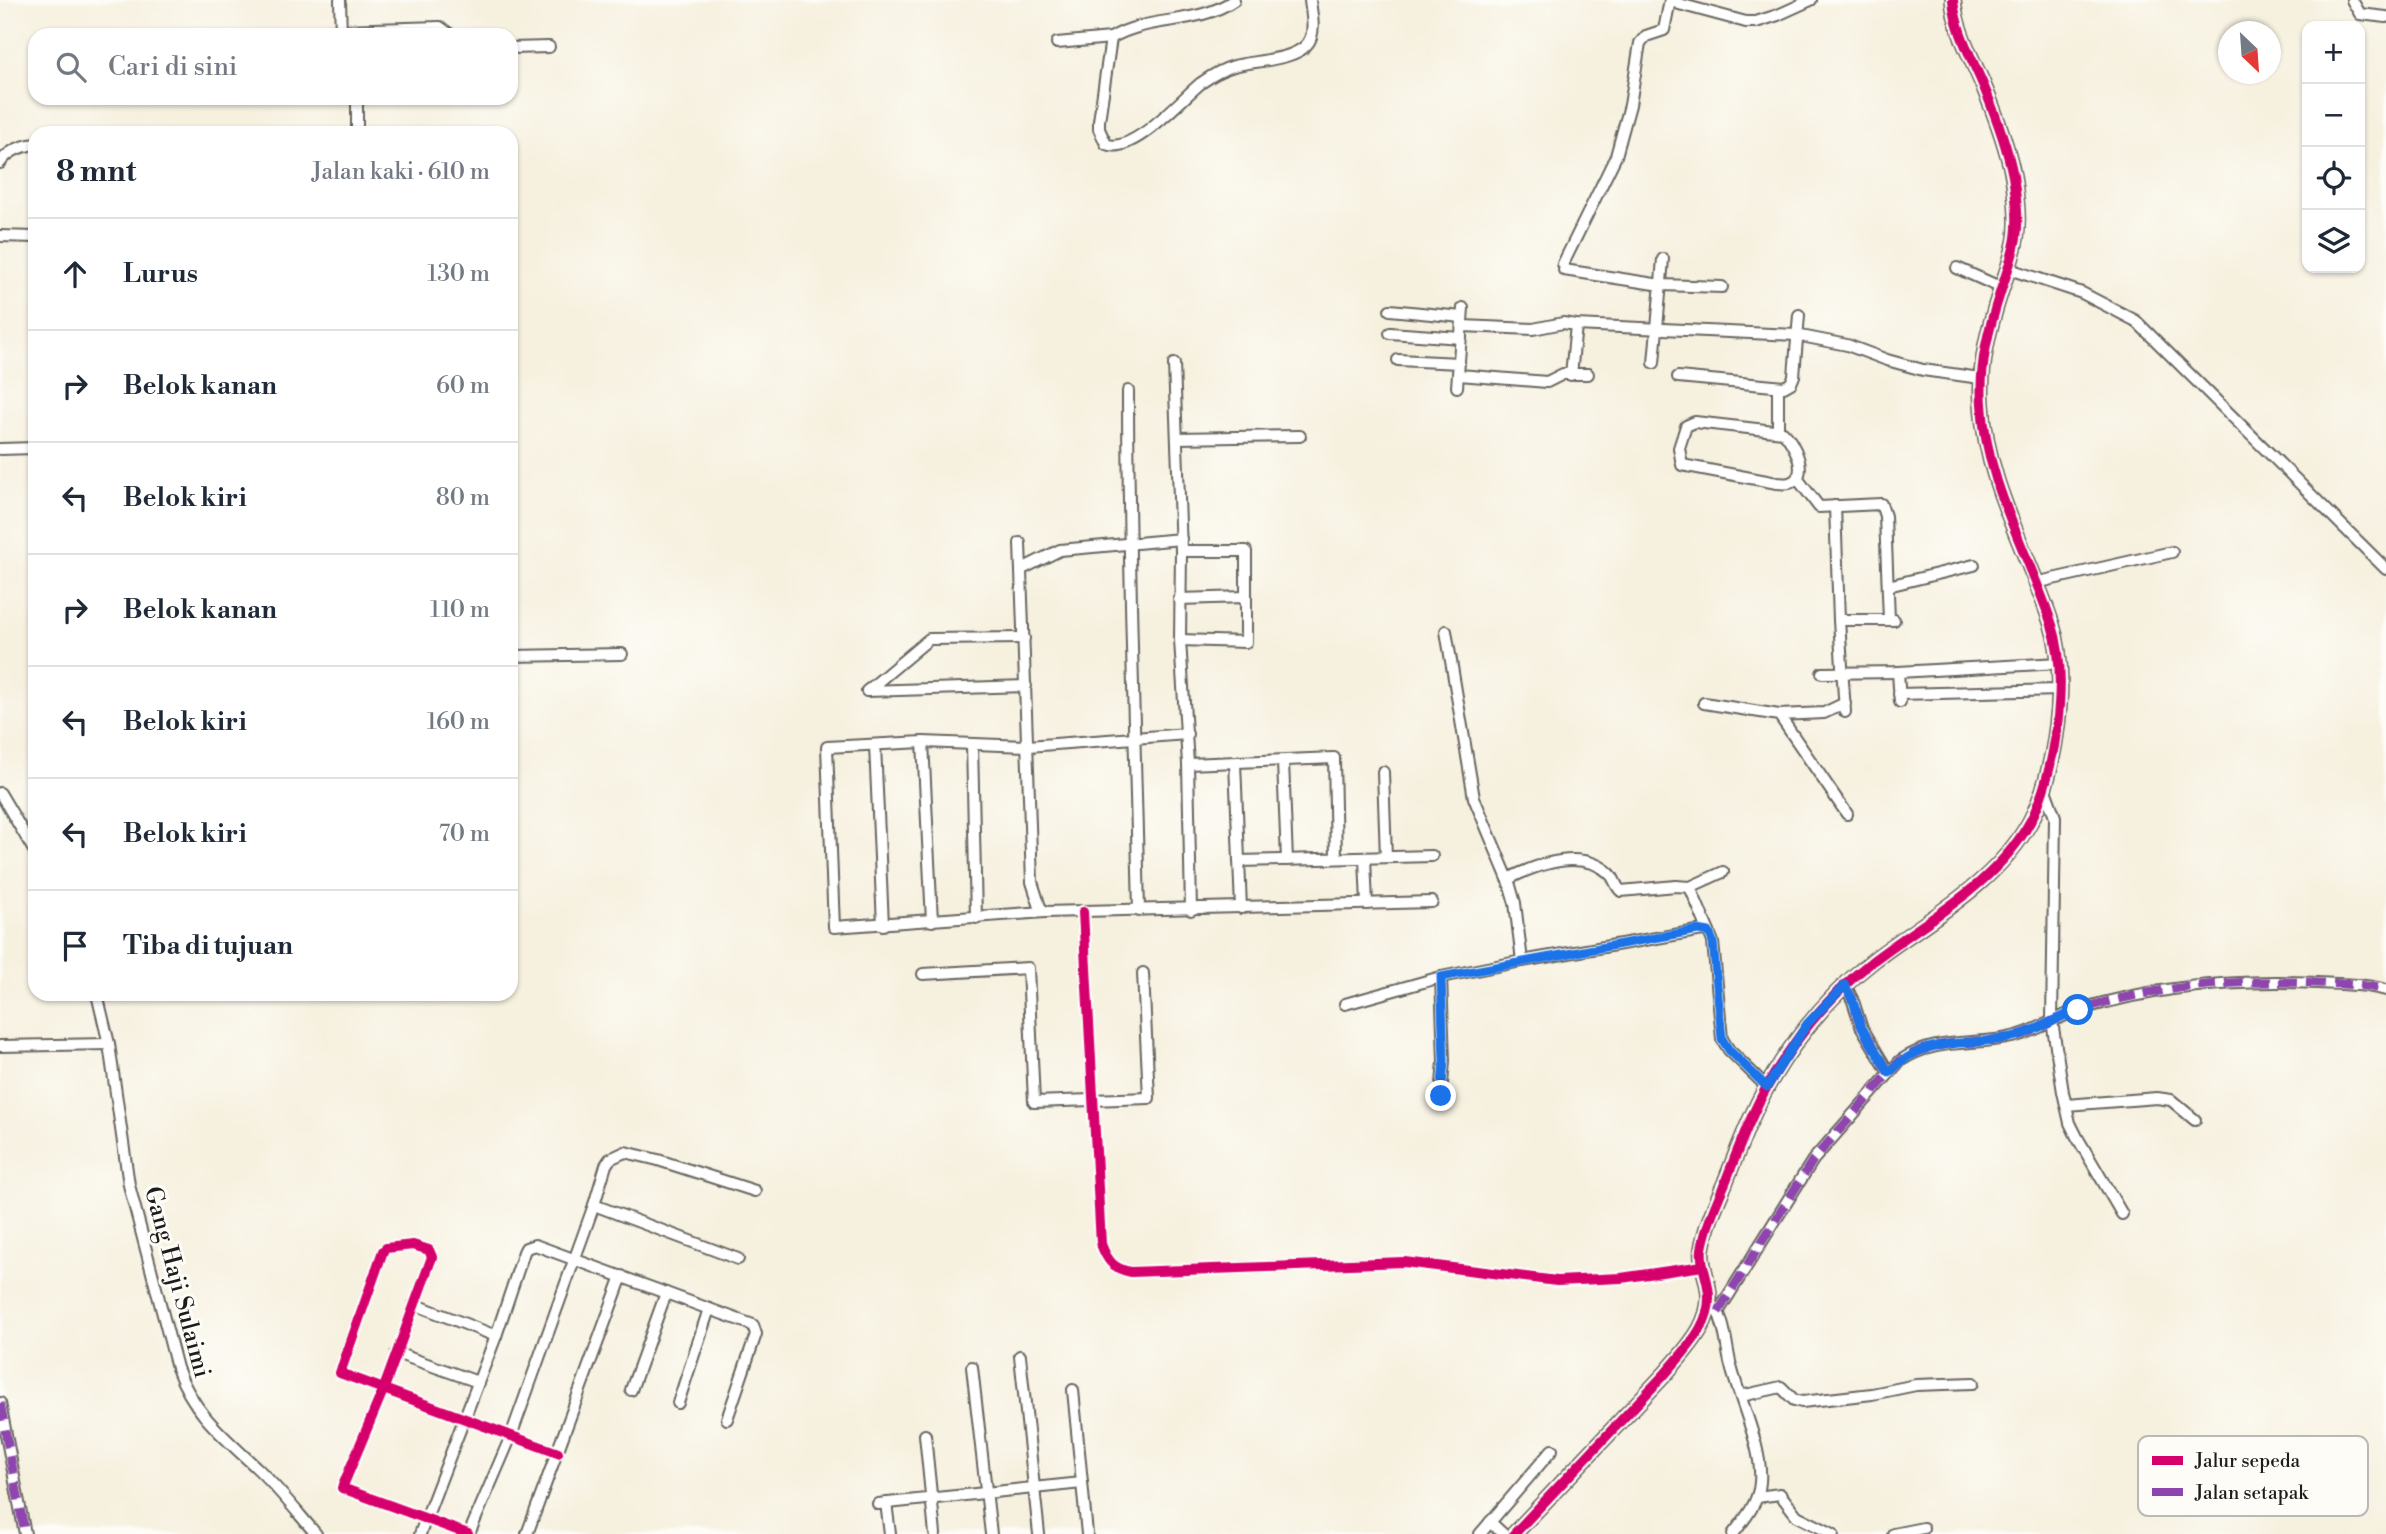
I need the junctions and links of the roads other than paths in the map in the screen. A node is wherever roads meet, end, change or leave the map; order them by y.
1 (340, 0) edge
2 (1234, 0) edge
3 (1310, 0) edge
4 (1672, 0) edge
5 (1811, 0) edge
6 (1953, 0) edge
7 (2352, 0) edge
8 (2386, 17) edge
9 (341, 28) edge
10 (420, 28) edge
11 (441, 28) edge
12 (1111, 37) junction
13 (1057, 43) dead end
14 (549, 47) dead end
15 (518, 48) edge
16 (358, 105) edge
17 (357, 126) edge
18 (28, 145) edge
19 (0, 163) edge
20 (0, 236) edge
21 (28, 237) edge
22 (1663, 259) dead end
23 (1957, 268) dead end
24 (2009, 269) junction
25 (1661, 285) junction
26 (1721, 287) dead end
27 (2001, 288) junction
28 (1390, 310) dead end
29 (1799, 315) dead end
30 (1462, 322) junction
31 (1576, 326) junction
32 (1657, 328) junction
33 (1390, 333) dead end
34 (1796, 335) junction
35 (1398, 359) dead end
36 (1459, 363) junction
37 (1654, 363) dead end
38 (1174, 364) dead end
39 (1588, 374) dead end
40 (1459, 375) junction
41 (1572, 375) junction
42 (1678, 377) dead end
43 (1980, 378) junction
44 (1457, 387) dead end
45 (1778, 388) junction
46 (1128, 391) dead end
47 (1778, 430) junction
48 (1300, 436) dead end
49 (1177, 438) junction
50 (28, 448) edge
51 (0, 449) edge
52 (1797, 478) junction
53 (1835, 506) junction
54 (1181, 538) junction
55 (1020, 543) dead end
56 (1128, 543) junction
57 (1181, 551) junction
58 (2172, 552) dead end
59 (1974, 565) dead end
60 (1021, 569) junction
61 (2386, 569) edge
62 (2035, 583) junction
63 (1888, 586) junction
64 (1246, 597) junction
65 (1179, 598) junction
66 (1839, 620) junction
67 (1446, 631) dead end
68 (1024, 638) junction
69 (1180, 640) junction
70 (622, 654) dead end
71 (518, 656) edge
72 (2059, 663) junction
73 (1898, 672) junction
74 (1822, 673) dead end
75 (1843, 673) junction
76 (1026, 686) junction
77 (2059, 690) junction
78 (1704, 703) dead end
79 (1779, 716) junction
80 (1187, 734) junction
81 (1135, 739) junction
82 (923, 742) junction
83 (972, 744) junction
84 (875, 746) junction
85 (1028, 746) junction
86 (1283, 762) junction
87 (1235, 763) junction
88 (1188, 764) junction
89 (1383, 772) dead end
90 (2044, 787) junction
91 (0, 793) edge
92 (1847, 814) dead end
93 (28, 840) edge
94 (1432, 856) dead end
95 (1386, 857) junction
96 (1336, 858) junction
97 (1365, 858) junction
98 (1287, 860) junction
99 (1239, 861) junction
100 (1723, 872) dead end
101 (1508, 879) junction
102 (1690, 887) junction
103 (1432, 902) dead end
104 (1367, 904) junction
105 (1241, 908) junction
106 (1191, 910) junction
107 (1139, 911) junction
108 (1045, 912) junction
109 (1083, 912) junction
110 (976, 918) junction
111 (932, 921) junction
112 (883, 925) junction
113 (1709, 932) junction
114 (1522, 961) junction
115 (1143, 973) dead end
116 (923, 974) dead end
117 (1441, 977) junction
118 (1845, 985) junction
119 (2386, 990) edge
120 (99, 1001) edge
121 (1345, 1004) dead end
122 (2052, 1021) junction
123 (109, 1044) junction
124 (0, 1046) edge
125 (1889, 1073) junction
126 (1767, 1087) junction
127 (1441, 1096) dead end
128 (1092, 1100) junction
129 (2066, 1105) junction
130 (2195, 1120) dead end
131 (755, 1191) dead end
132 (594, 1205) junction
133 (2122, 1214) dead end
134 (738, 1259) dead end
135 (574, 1260) junction
136 (1703, 1266) junction
137 (622, 1276) junction
138 (666, 1293) junction
139 (1710, 1297) junction
140 (414, 1304) junction
141 (709, 1309) junction
142 (1718, 1312) junction
143 (495, 1336) junction
144 (396, 1353) junction
145 (1020, 1356) dead end
146 (972, 1367) dead end
147 (478, 1382) junction
148 (1972, 1383) dead end
149 (384, 1388) junction
150 (631, 1390) dead end
151 (1073, 1390) dead end
152 (1741, 1396) junction
153 (0, 1403) edge
154 (678, 1403) dead end
155 (464, 1418) junction
156 (727, 1419) dead end
157 (925, 1435) dead end
158 (511, 1436) junction
159 (1552, 1450) dead end
160 (558, 1454) junction
161 (1082, 1483) junction
162 (1034, 1487) junction
163 (987, 1493) junction
164 (1757, 1497) junction
165 (930, 1499) junction
166 (426, 1519) junction
167 (1923, 1528) dead end
168 (1498, 1529) edge
169 (25, 1534) edge
170 (316, 1534) edge
171 (420, 1534) edge
172 (469, 1534) edge
173 (527, 1534) edge
174 (890, 1534) edge
175 (935, 1534) edge
176 (991, 1534) edge
177 (1039, 1534) edge
178 (1087, 1534) edge
179 (1480, 1534) edge
180 (1514, 1534) edge
181 (1733, 1534) edge
182 (1833, 1534) edge
183 (1893, 1534) edge

1 - 9 street
2 - 12 street
3 - 12 street
4 - 5 street
4 - 25 street
6 - 24 street
7 - 8 street
10 - 11 street
12 - 13 street
14 - 15 street
16 - 17 street
18 - 19 street
20 - 21 street
22 - 25 street
23 - 27 street
24 - 27 street
24 - 61 street
25 - 26 street
25 - 32 street
27 - 43 street
28 - 30 street
29 - 34 street
30 - 31 street
30 - 33 street
30 - 36 street
31 - 32 street
31 - 41 street
32 - 34 street
32 - 37 street
34 - 43 street
34 - 45 street
35 - 36 street
36 - 40 street
38 - 49 street
39 - 41 street
40 - 41 street
40 - 44 street
42 - 45 street
43 - 62 street
45 - 47 street
46 - 56 street
47 - 52 street
47 - 52 street
48 - 49 street
49 - 54 street
50 - 51 street
52 - 53 street
53 - 63 street
53 - 66 street
54 - 56 street
54 - 57 street
55 - 60 street
56 - 60 street
56 - 81 street
57 - 64 street
57 - 65 street
58 - 62 street
59 - 63 street
60 - 68 street
62 - 72 street
63 - 66 street
64 - 65 street
64 - 69 street
65 - 69 street
66 - 75 street
67 - 101 street
68 - 76 street
68 - 76 street
69 - 80 street
70 - 71 street
72 - 73 street
72 - 77 street
73 - 75 street
73 - 77 street
74 - 75 street
75 - 79 street
76 - 85 street
77 - 90 street
78 - 79 street
79 - 92 street
80 - 81 street
80 - 88 street
81 - 85 street
81 - 107 street
82 - 83 street
82 - 84 street
82 - 111 street
83 - 85 street
83 - 110 street
84 - 112 street
84 - 112 street
85 - 108 street
86 - 87 street
86 - 96 street
86 - 98 street
87 - 88 street
87 - 99 street
88 - 106 street
89 - 95 street
90 - 118 street
90 - 122 street
91 - 93 street
94 - 95 street
95 - 97 street
96 - 97 street
96 - 98 street
97 - 104 street
98 - 99 street
99 - 105 street
100 - 102 street
101 - 102 street
101 - 114 street
102 - 113 street
103 - 104 street
104 - 105 street
105 - 106 street
106 - 107 street
107 - 109 street
108 - 109 street
108 - 110 street
109 - 128 street
110 - 111 street
111 - 112 street
113 - 114 street
113 - 126 street
114 - 117 street
115 - 128 street
116 - 128 street
117 - 121 street
117 - 127 street
118 - 125 street
118 - 126 street
119 - 122 street
120 - 123 street, Gang Haji Sulaimi
122 - 125 street
122 - 129 street
123 - 124 street
123 - 170 street, Gang Haji Sulaimi
125 - 142 street
126 - 136 street
128 - 136 street
129 - 130 street
129 - 133 street
131 - 132 street
132 - 134 street
132 - 135 street
135 - 137 street
135 - 143 street
135 - 158 street
136 - 139 street
137 - 138 street
137 - 160 street
138 - 141 street
138 - 150 street
139 - 142 street
139 - 180 street
140 - 143 street
140 - 144 street
140 - 149 street
141 - 154 street
141 - 156 street
142 - 152 street
143 - 147 street
144 - 147 street
144 - 149 street
145 - 162 street
146 - 163 street
147 - 155 street
148 - 152 street
149 - 155 street
149 - 166 street
151 - 161 street
152 - 164 street
153 - 169 street
155 - 158 street
155 - 166 street
157 - 165 street
158 - 160 street
158 - 172 street
159 - 168 street
160 - 173 street
161 - 162 street
161 - 178 street
162 - 163 street
162 - 177 street
163 - 165 street
163 - 176 street
164 - 181 street
164 - 182 street
165 - 174 street
165 - 175 street
166 - 171 street
166 - 172 street
167 - 183 street
168 - 179 street

